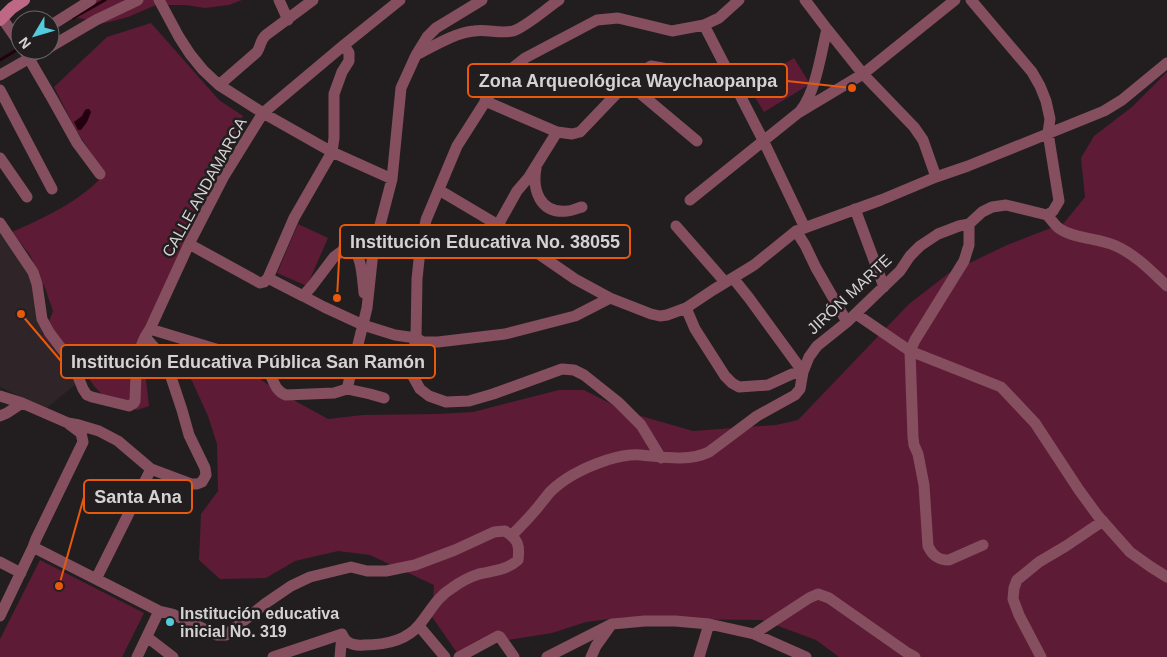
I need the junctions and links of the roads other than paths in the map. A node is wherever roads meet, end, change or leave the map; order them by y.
1 (24, 0) edge
2 (90, 0) edge
3 (138, 0) edge
4 (159, 0) edge
5 (279, 0) edge
6 (313, 0) edge
7 (400, 0) edge
8 (482, 0) edge
9 (559, 0) edge
10 (739, 0) edge
11 (805, 0) edge
12 (955, 0) edge
13 (970, 0) edge
14 (1, 19) edge
15 (60, 20) edge
16 (288, 20) junction
17 (704, 26) junction
18 (827, 29) junction
19 (10, 31) edge
20 (60, 41) edge
21 (344, 45) junction
22 (416, 54) junction
23 (20, 60) edge
24 (29, 60) edge
25 (1167, 63) edge
26 (863, 74) junction
27 (0, 75) edge
28 (732, 80) junction
29 (629, 84) junction
30 (219, 85) junction
31 (0, 90) edge
32 (485, 101) junction
33 (263, 113) junction
34 (798, 114) junction
35 (557, 132) junction
36 (1048, 133) junction
37 (697, 140) dead end
38 (764, 142) junction
39 (332, 152) junction
40 (0, 158) edge
41 (537, 164) junction
42 (100, 174) dead end
43 (936, 176) junction
44 (392, 179) junction
45 (52, 189) dead end
46 (439, 190) junction
47 (27, 197) dead end
48 (690, 200) dead end
49 (582, 207) dead end
50 (855, 209) junction
51 (1047, 215) junction
52 (0, 223) edge
53 (969, 224) junction
54 (498, 225) junction
55 (676, 226) dead end
56 (801, 229) junction
57 (188, 244) junction
58 (268, 278) junction
59 (729, 280) junction
60 (1167, 286) edge
61 (884, 287) junction
62 (303, 296) junction
63 (610, 298) junction
64 (686, 308) junction
65 (856, 314) junction
66 (847, 322) junction
67 (362, 325) junction
68 (147, 333) junction
69 (416, 338) junction
70 (910, 351) junction
71 (354, 360) junction
72 (410, 371) junction
73 (803, 372) junction
74 (347, 389) junction
75 (0, 396) edge
76 (384, 398) dead end
77 (22, 403) junction
78 (0, 416) edge
79 (68, 423) junction
80 (661, 458) junction
81 (151, 469) junction
82 (1102, 521) junction
83 (512, 535) junction
84 (983, 545) dead end
85 (33, 547) junction
86 (0, 562) edge
87 (21, 573) junction
88 (1167, 577) edge
89 (96, 579) junction
90 (159, 611) junction
91 (0, 616) edge
92 (612, 624) junction
93 (709, 624) junction
94 (419, 626) junction
95 (342, 634) junction
96 (754, 634) junction
97 (147, 636) junction
98 (907, 655) edge
99 (136, 657) edge
100 (173, 657) edge
101 (273, 657) edge
102 (340, 657) edge
103 (445, 657) edge
104 (459, 657) edge
105 (514, 657) edge
106 (547, 657) edge
107 (591, 657) edge
108 (699, 657) edge
109 (806, 657) edge
110 (1041, 657) edge

1 - 14 street
2 - 15 street
3 - 20 street
4 - 30 street
5 - 16 street
6 - 16 street
7 - 21 street, CALLE ANDAMARCA
8 - 22 street
9 - 22 street
10 - 17 street
11 - 18 street
12 - 26 street
13 - 36 street
14 - 19 street
16 - 30 street
17 - 28 street
17 - 32 street
18 - 26 street
18 - 34 street
21 - 33 street, CALLE ANDAMARCA
21 - 39 street
22 - 44 street
23 - 27 street
24 - 42 street
25 - 36 street
26 - 34 street
26 - 43 street
28 - 29 street
28 - 38 street
29 - 35 street
29 - 37 street
30 - 33 street
31 - 45 street
32 - 35 street
32 - 46 street
33 - 39 street
33 - 57 street, CALLE ANDAMARCA
34 - 38 street
35 - 41 street
36 - 43 street
36 - 51 street
38 - 48 street
38 - 56 street
39 - 44 street
39 - 58 street
40 - 47 street
41 - 49 street
41 - 54 street
43 - 50 street
44 - 67 street
46 - 54 street
46 - 69 street
50 - 56 street
50 - 61 street
51 - 53 street, JIRÓN MARTE
51 - 60 street
52 - 68 street, CALLE ANDAMARCA
53 - 61 street, JIRÓN MARTE
53 - 70 street
54 - 63 street
55 - 59 street
56 - 59 street
56 - 66 street
57 - 58 street
57 - 68 street, CALLE ANDAMARCA
58 - 62 street
59 - 64 street
59 - 73 street
61 - 65 street, JIRÓN MARTE
62 - 67 street
62 - 67 street
63 - 64 street
63 - 69 street
64 - 73 street
65 - 66 street, JIRÓN MARTE
65 - 70 street
66 - 73 street, JIRÓN MARTE
67 - 69 street
67 - 71 street
68 - 74 street
68 - 81 street
69 - 72 street
70 - 82 street
70 - 84 street
71 - 72 street
71 - 74 street
72 - 80 street
73 - 80 street, JIRÓN MARTE
74 - 76 street
75 - 77 street
77 - 78 street
77 - 79 street
79 - 81 street
79 - 85 street
80 - 83 street, JIRÓN MARTE
81 - 89 street
82 - 88 street
82 - 110 street
83 - 90 street
83 - 94 street
85 - 87 street
85 - 89 street
86 - 87 street
87 - 91 street
89 - 90 street
90 - 97 street
92 - 93 street
92 - 106 street
92 - 107 street
93 - 96 street
93 - 108 street
94 - 95 street
94 - 103 street
95 - 101 street
95 - 102 street
96 - 98 street
96 - 109 street
97 - 99 street
97 - 100 street
104 - 105 street

